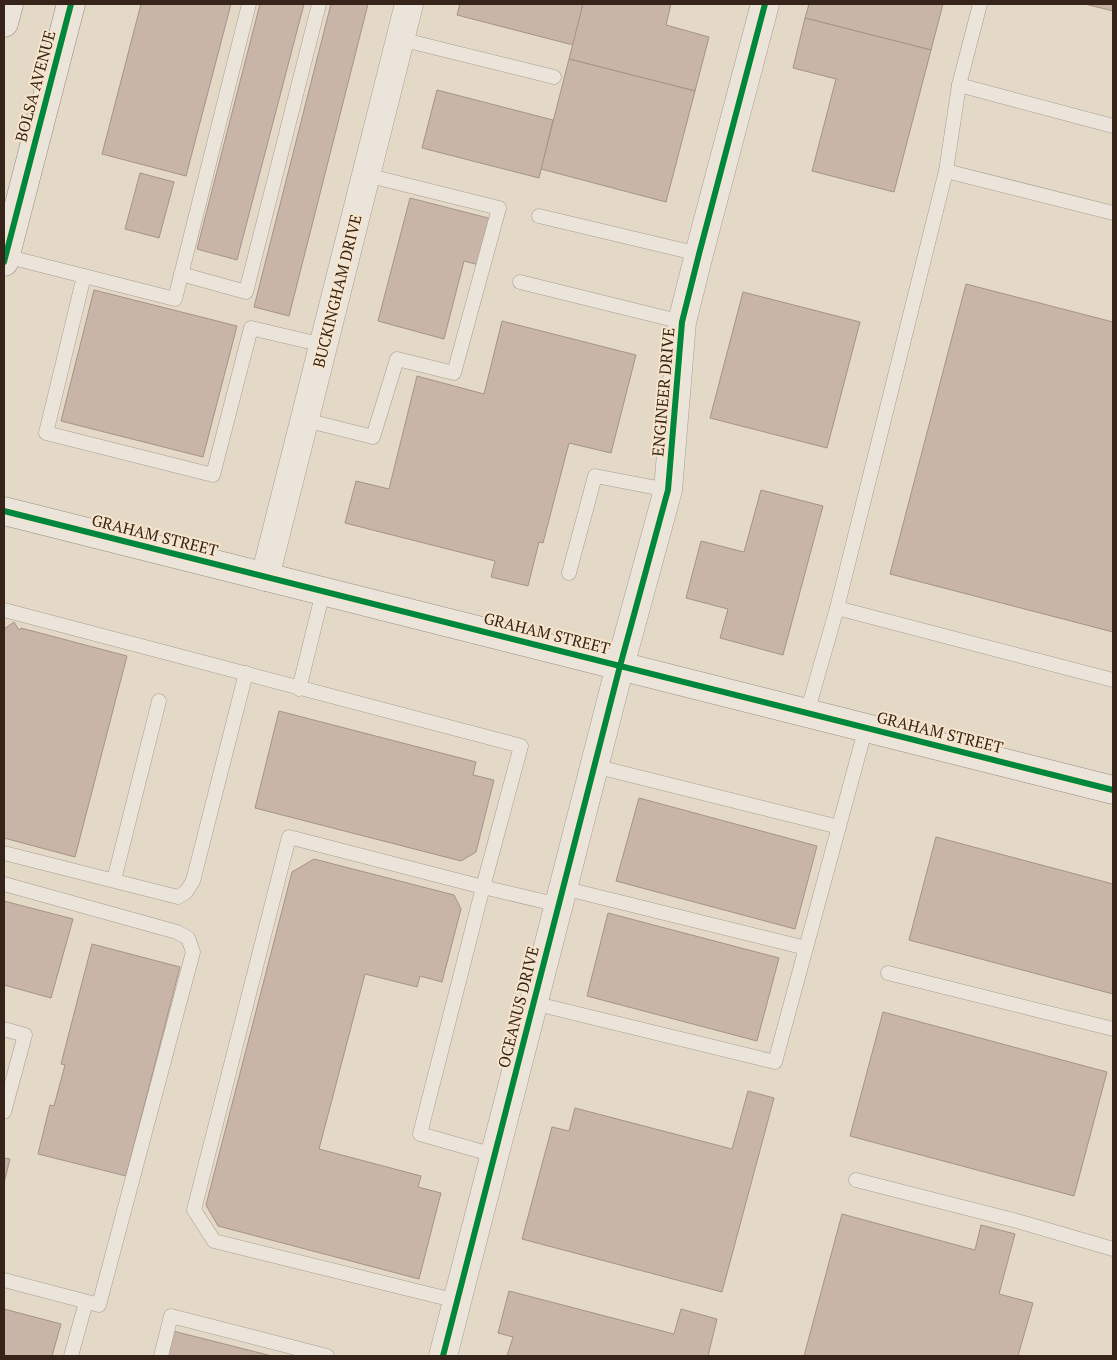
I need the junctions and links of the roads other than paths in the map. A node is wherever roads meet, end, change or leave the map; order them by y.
1 (9, 4) edge
2 (71, 4) edge
3 (249, 4) edge
4 (320, 4) edge
5 (409, 4) edge
6 (765, 4) edge
7 (980, 4) edge
8 (4, 23) edge
9 (400, 39) junction
10 (554, 77) dead end
11 (959, 85) junction
12 (1113, 126) edge
13 (946, 171) junction
14 (366, 175) junction
15 (1113, 213) edge
16 (539, 216) dead end
17 (698, 254) junction
18 (4, 259) edge
19 (181, 274) junction
20 (84, 276) junction
21 (520, 282) dead end
22 (682, 322) junction
23 (324, 345) junction
24 (305, 420) junction
25 (668, 490) junction
26 (4, 511) edge
27 (569, 573) dead end
28 (265, 577) junction
29 (323, 592) junction
30 (837, 608) junction
31 (4, 610) edge
32 (620, 666) junction
33 (246, 673) junction
34 (1113, 680) edge
35 (299, 689) junction
36 (159, 700) dead end
37 (807, 713) junction
38 (866, 727) junction
39 (594, 766) junction
40 (1113, 790) edge
41 (839, 827) junction
42 (4, 854) edge
43 (114, 880) junction
44 (4, 884) edge
45 (483, 886) junction
46 (561, 897) junction
47 (806, 948) junction
48 (888, 973) dead end
49 (533, 1003) junction
50 (1113, 1029) edge
51 (4, 1030) edge
52 (4, 1112) edge
53 (494, 1154) junction
54 (856, 1180) dead end
55 (1113, 1249) edge
56 (4, 1280) edge
57 (457, 1301) junction
58 (86, 1302) junction
59 (71, 1356) edge
60 (160, 1356) edge
61 (328, 1356) edge
62 (443, 1356) edge

1 - 8 street
2 - 18 street, BOLSA AVENUE
3 - 19 lane
4 - 19 lane
5 - 9 street, BUCKINGHAM DRIVE
6 - 17 street, ENGINEER DRIVE
7 - 11 lane
9 - 10 lane
9 - 14 street, BUCKINGHAM DRIVE
11 - 12 lane
11 - 13 lane
13 - 15 lane
13 - 30 lane
14 - 23 street, BUCKINGHAM DRIVE
14 - 24 lane
16 - 17 lane
17 - 22 street, ENGINEER DRIVE
18 - 20 lane
19 - 20 lane
20 - 23 lane
21 - 22 lane
22 - 25 street, ENGINEER DRIVE
23 - 24 street, BUCKINGHAM DRIVE
24 - 28 street, BUCKINGHAM DRIVE
25 - 27 lane
25 - 32 street, ENGINEER DRIVE
26 - 28 street, GRAHAM STREET
28 - 29 street, GRAHAM STREET
29 - 32 street, GRAHAM STREET
29 - 35 lane
30 - 34 lane
30 - 37 lane
31 - 33 lane
32 - 37 street, GRAHAM STREET
32 - 39 street, OCEANUS DRIVE
33 - 35 lane
33 - 43 lane
35 - 45 lane
36 - 43 lane
37 - 38 street, GRAHAM STREET
38 - 40 street, GRAHAM STREET
38 - 41 lane
39 - 41 lane
39 - 46 street, OCEANUS DRIVE
41 - 47 lane
42 - 43 lane
44 - 58 lane
45 - 46 lane
45 - 53 lane
45 - 57 lane
46 - 47 lane
46 - 49 street, OCEANUS DRIVE
47 - 49 lane
48 - 50 lane
49 - 53 street, OCEANUS DRIVE
51 - 52 lane
53 - 57 street, OCEANUS DRIVE
54 - 55 lane
56 - 58 lane
57 - 62 street, OCEANUS DRIVE
58 - 59 lane
60 - 61 lane

